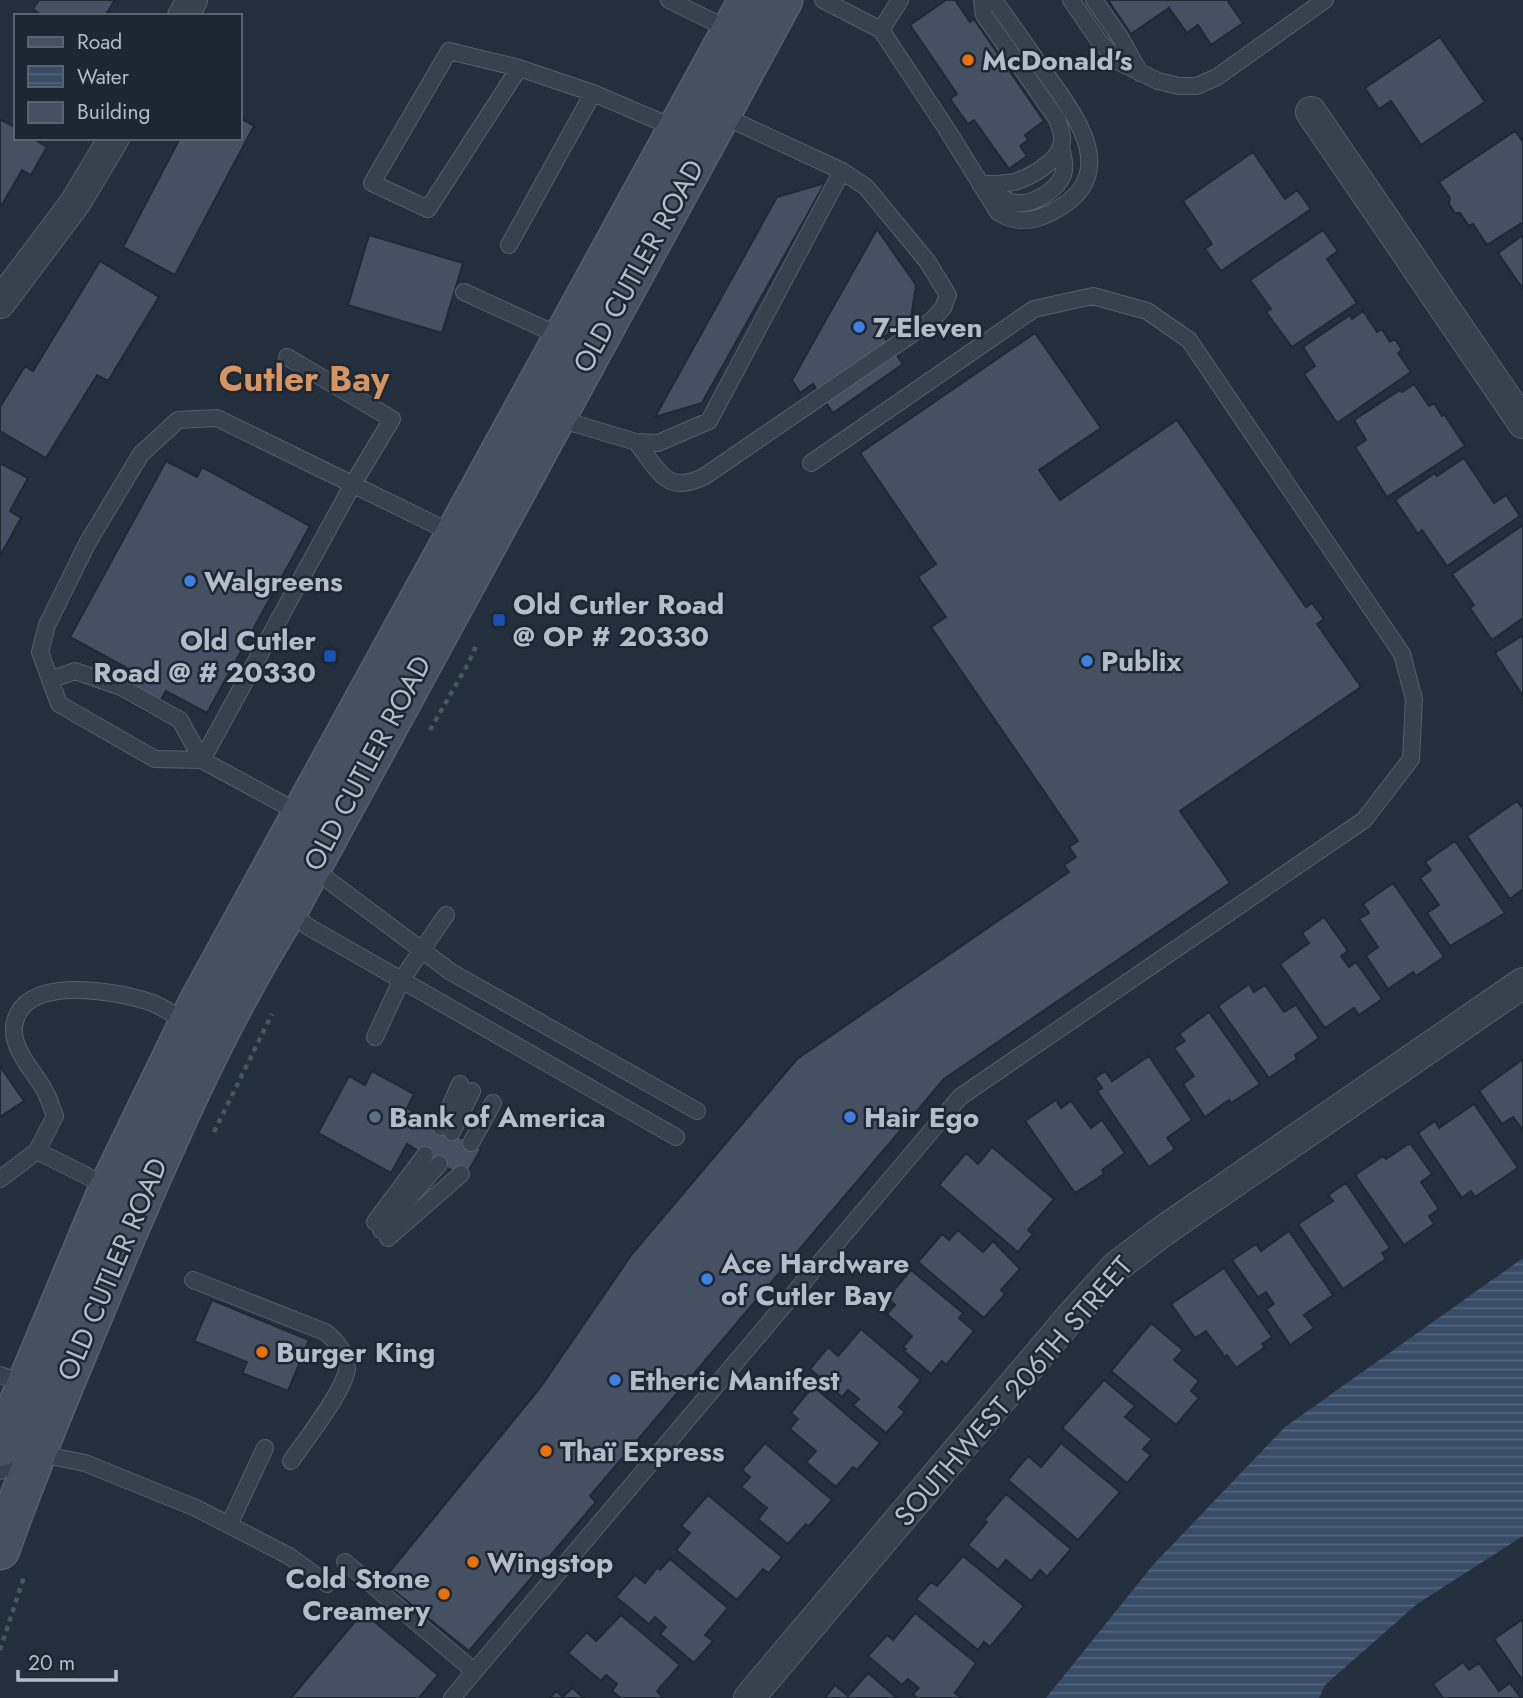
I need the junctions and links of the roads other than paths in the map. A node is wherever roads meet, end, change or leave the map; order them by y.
1 (668, 0) edge
2 (783, 0) edge
3 (823, 0) edge
4 (900, 0) edge
5 (982, 0) edge
6 (994, 0) edge
7 (1071, 0) edge
8 (1094, 0) edge
9 (1325, 0) edge
10 (1303, 7) edge
11 (746, 25) edge
12 (881, 30) junction
13 (519, 68) junction
14 (1140, 73) junction
15 (593, 93) junction
16 (1311, 111) dead end
17 (696, 115) junction
18 (113, 140) edge
19 (1061, 148) junction
20 (842, 172) junction
21 (980, 184) junction
22 (509, 245) dead end
23 (464, 292) dead end
24 (0, 303) edge
25 (577, 344) junction
26 (287, 357) dead end
27 (540, 410) junction
28 (1521, 414) edge
29 (636, 442) junction
30 (811, 463) dead end
31 (353, 484) junction
32 (468, 542) junction
33 (50, 680) junction
34 (202, 760) junction
35 (298, 842) junction
36 (289, 909) junction
37 (446, 915) dead end
38 (422, 951) junction
39 (402, 979) junction
40 (1523, 983) edge
41 (188, 1023) junction
42 (375, 1037) dead end
43 (466, 1087) dead end
44 (493, 1103) dead end
45 (697, 1111) dead end
46 (446, 1130) dead end
47 (676, 1137) dead end
48 (471, 1143) dead end
49 (37, 1151) junction
50 (432, 1160) dead end
51 (461, 1174) dead end
52 (0, 1179) edge
53 (125, 1194) junction
54 (193, 1280) dead end
55 (12, 1379) edge
56 (8, 1448) edge
57 (265, 1448) dead end
58 (291, 1461) dead end
59 (229, 1525) junction
60 (0, 1550) edge
61 (345, 1562) dead end
62 (327, 1584) dead end
63 (474, 1671) junction
64 (452, 1698) edge
65 (748, 1698) edge

1 - 11 lane
2 - 11 main road, OLD CUTLER ROAD
3 - 12 lane
4 - 12 lane
5 - 19 lane
6 - 21 lane
7 - 14 lane
8 - 14 lane
9 - 10 lane
10 - 14 lane
11 - 17 main road, OLD CUTLER ROAD
12 - 21 lane
13 - 13 lane
13 - 15 lane
15 - 17 lane
15 - 22 lane
16 - 28 street
17 - 20 lane
17 - 25 main road, OLD CUTLER ROAD
18 - 24 street
19 - 21 lane
19 - 21 lane
20 - 29 lane
20 - 29 lane
23 - 25 lane
25 - 27 main road, OLD CUTLER ROAD
26 - 31 lane
27 - 29 lane
27 - 32 main road, OLD CUTLER ROAD
30 - 63 lane
31 - 32 lane
31 - 33 lane
31 - 34 lane
32 - 35 main road, OLD CUTLER ROAD
32 - 35 main road, OLD CUTLER ROAD
33 - 34 lane
33 - 34 lane
34 - 35 lane
35 - 36 main road
35 - 38 lane
35 - 41 main road, OLD CUTLER ROAD
36 - 39 lane
36 - 53 main road, OLD CUTLER ROAD
37 - 38 lane
38 - 39 lane
38 - 45 lane
39 - 42 lane
39 - 47 lane
40 - 65 street, SOUTHWEST 206TH STREET
41 - 49 lane
41 - 53 main road, OLD CUTLER ROAD
43 - 46 lane
44 - 48 lane
49 - 52 lane
49 - 53 lane
50 - 51 lane
53 - 55 main road, OLD CUTLER ROAD
53 - 56 main road, OLD CUTLER ROAD
54 - 58 lane
55 - 56 main road, OLD CUTLER ROAD
56 - 59 lane
56 - 60 main road, OLD CUTLER ROAD
57 - 59 lane
59 - 62 lane
61 - 63 lane
63 - 64 lane

